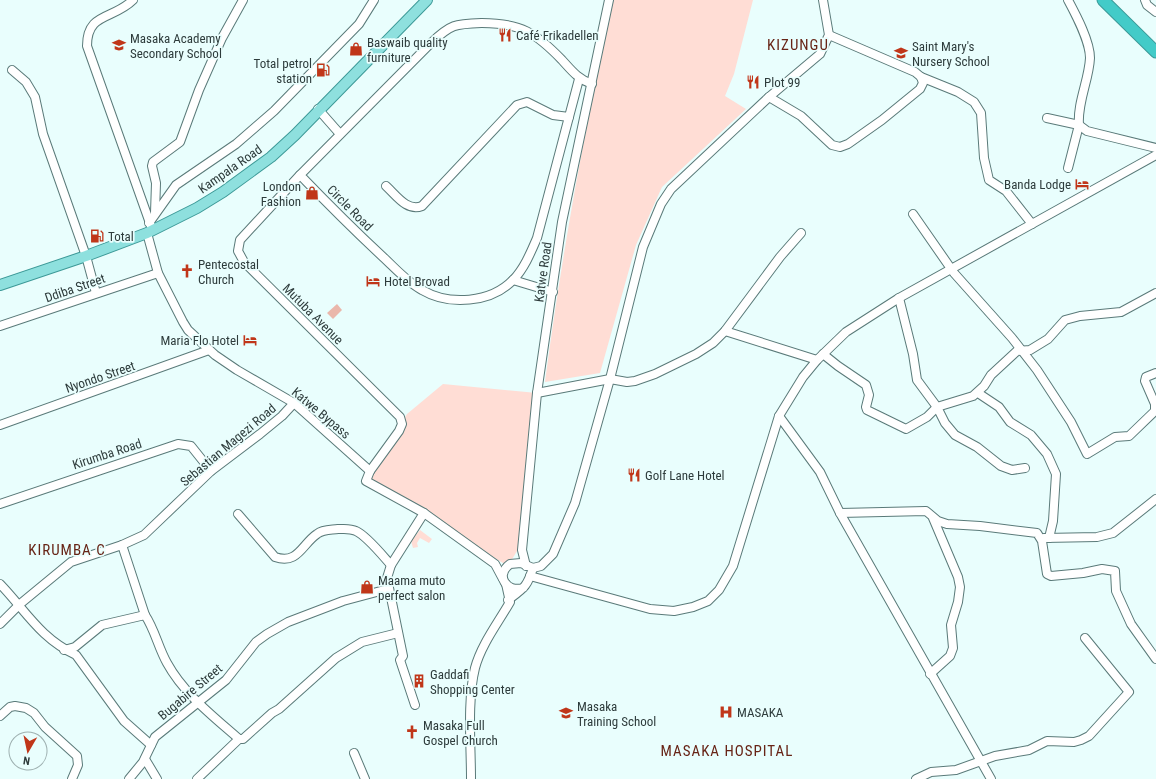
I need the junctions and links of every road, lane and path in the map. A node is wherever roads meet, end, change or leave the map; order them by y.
1 (132, 0) edge
2 (243, 0) edge
3 (374, 0) edge
4 (427, 0) edge
5 (609, 0) edge
6 (823, 0) edge
7 (1068, 0) edge
8 (1103, 0) edge
9 (1145, 0) edge
10 (1156, 12) edge
11 (829, 35) junction
12 (1156, 52) edge
13 (12, 70) dead end
14 (921, 77) junction
15 (579, 79) junction
16 (592, 84) junction
17 (769, 97) junction
18 (318, 110) junction
19 (569, 117) junction
20 (1047, 118) dead end
21 (1078, 125) junction
22 (340, 134) junction
23 (1156, 148) edge
24 (1156, 155) edge
25 (1068, 168) dead end
26 (300, 175) junction
27 (386, 186) dead end
28 (155, 214) junction
29 (912, 214) dead end
30 (1032, 224) junction
31 (150, 229) junction
32 (801, 233) dead end
33 (86, 256) junction
34 (952, 269) junction
35 (158, 273) junction
36 (513, 280) junction
37 (0, 285) edge
38 (553, 292) junction
39 (96, 293) junction
40 (1156, 293) edge
41 (899, 298) junction
42 (0, 326) edge
43 (724, 331) junction
44 (209, 350) junction
45 (1022, 350) junction
46 (823, 354) junction
47 (817, 360) junction
48 (1156, 373) edge
49 (610, 379) junction
50 (537, 393) junction
51 (978, 393) junction
52 (294, 403) junction
53 (941, 406) junction
54 (779, 416) junction
55 (0, 425) edge
56 (1025, 468) dead end
57 (211, 471) junction
58 (370, 471) junction
59 (1156, 498) edge
60 (0, 504) edge
61 (840, 513) junction
62 (238, 514) dead end
63 (424, 514) junction
64 (932, 515) junction
65 (1045, 538) junction
66 (122, 546) junction
67 (522, 550) junction
68 (495, 564) junction
69 (391, 565) junction
70 (509, 565) junction
71 (529, 567) junction
72 (530, 576) junction
73 (505, 582) junction
74 (549, 582) junction
75 (0, 584) edge
76 (524, 587) junction
77 (388, 589) junction
78 (508, 600) junction
79 (20, 604) junction
80 (145, 615) junction
81 (0, 624) edge
82 (398, 633) junction
83 (1085, 638) dead end
84 (75, 651) junction
85 (1156, 659) edge
86 (930, 674) junction
87 (202, 700) junction
88 (415, 705) dead end
89 (0, 716) edge
90 (239, 739) junction
91 (151, 745) junction
92 (354, 753) dead end
93 (145, 759) junction
94 (981, 762) junction
95 (72, 779) edge
96 (129, 779) edge
97 (157, 779) edge
98 (197, 779) edge
99 (365, 779) edge
100 (472, 779) edge
101 (916, 779) edge
102 (991, 779) edge

1 - 31 street, Katwe Bypass
2 - 28 street
3 - 28 street
4 - 18 main road, Kampala Road
5 - 16 street, Katwe Road
6 - 11 street
7 - 21 street
8 - 12 highway
9 - 10 street
11 - 14 street
11 - 17 street
13 - 33 street
14 - 17 street
14 - 30 street
15 - 16 street
15 - 19 street, Circle Road
15 - 22 street
16 - 38 street, Katwe Road
17 - 49 street
18 - 22 street
18 - 31 main road, Kampala Road
19 - 27 street
19 - 36 street, Circle Road
20 - 21 street
21 - 23 street
21 - 25 street
22 - 26 street
24 - 30 street
26 - 36 street, Circle Road
26 - 58 street, Mutuba Avenue
28 - 31 street
29 - 34 street
30 - 34 street
31 - 33 main road, Kampala Road
31 - 35 street, Katwe Bypass
32 - 43 street
33 - 37 main road, Kampala Road
33 - 39 street
34 - 41 street
34 - 45 street
35 - 39 street, Ddiba Street
35 - 44 street, Katwe Bypass
36 - 38 street
38 - 50 street, Katwe Road
39 - 42 street, Ddiba Street
40 - 45 street
41 - 46 street
41 - 53 street
43 - 47 street
43 - 49 street
44 - 52 street, Katwe Bypass
44 - 55 street, Nyondo Street
45 - 48 street
45 - 51 street
46 - 47 street
46 - 53 street
47 - 54 street
49 - 50 street
49 - 71 street
50 - 67 street, Katwe Road
51 - 53 street
51 - 65 street
52 - 57 street, Sebastian Magezi Road
52 - 58 street, Katwe Bypass
53 - 56 street
54 - 61 street
54 - 74 street
57 - 60 street, Kirumba Road
57 - 66 street, Sebastian Magezi Road
58 - 63 street
59 - 65 street
61 - 64 street
61 - 86 street
62 - 69 street
63 - 68 street
63 - 69 street
64 - 65 street
64 - 86 street
65 - 85 street
66 - 79 street, Sebastian Magezi Road
66 - 80 street
67 - 70 street
67 - 71 street, Katwe Road
68 - 70 street
68 - 73 street
69 - 77 street
70 - 71 street
70 - 73 street
71 - 72 street
72 - 74 street
72 - 76 street
73 - 76 street
73 - 78 street
74 - 76 street
75 - 79 street
76 - 78 street
77 - 82 street
77 - 87 street, Bugabire Street
78 - 100 street
79 - 81 street, Sebastian Magezi Road
79 - 84 street
80 - 84 street
80 - 87 street
82 - 88 street
82 - 90 street
83 - 94 street
84 - 91 street
86 - 94 street
87 - 90 street
87 - 91 street, Bugabire Street
89 - 95 street
90 - 98 street
91 - 93 street, Bugabire Street
92 - 99 street
93 - 96 street, Bugabire Street
93 - 97 street
94 - 101 street
94 - 102 street

